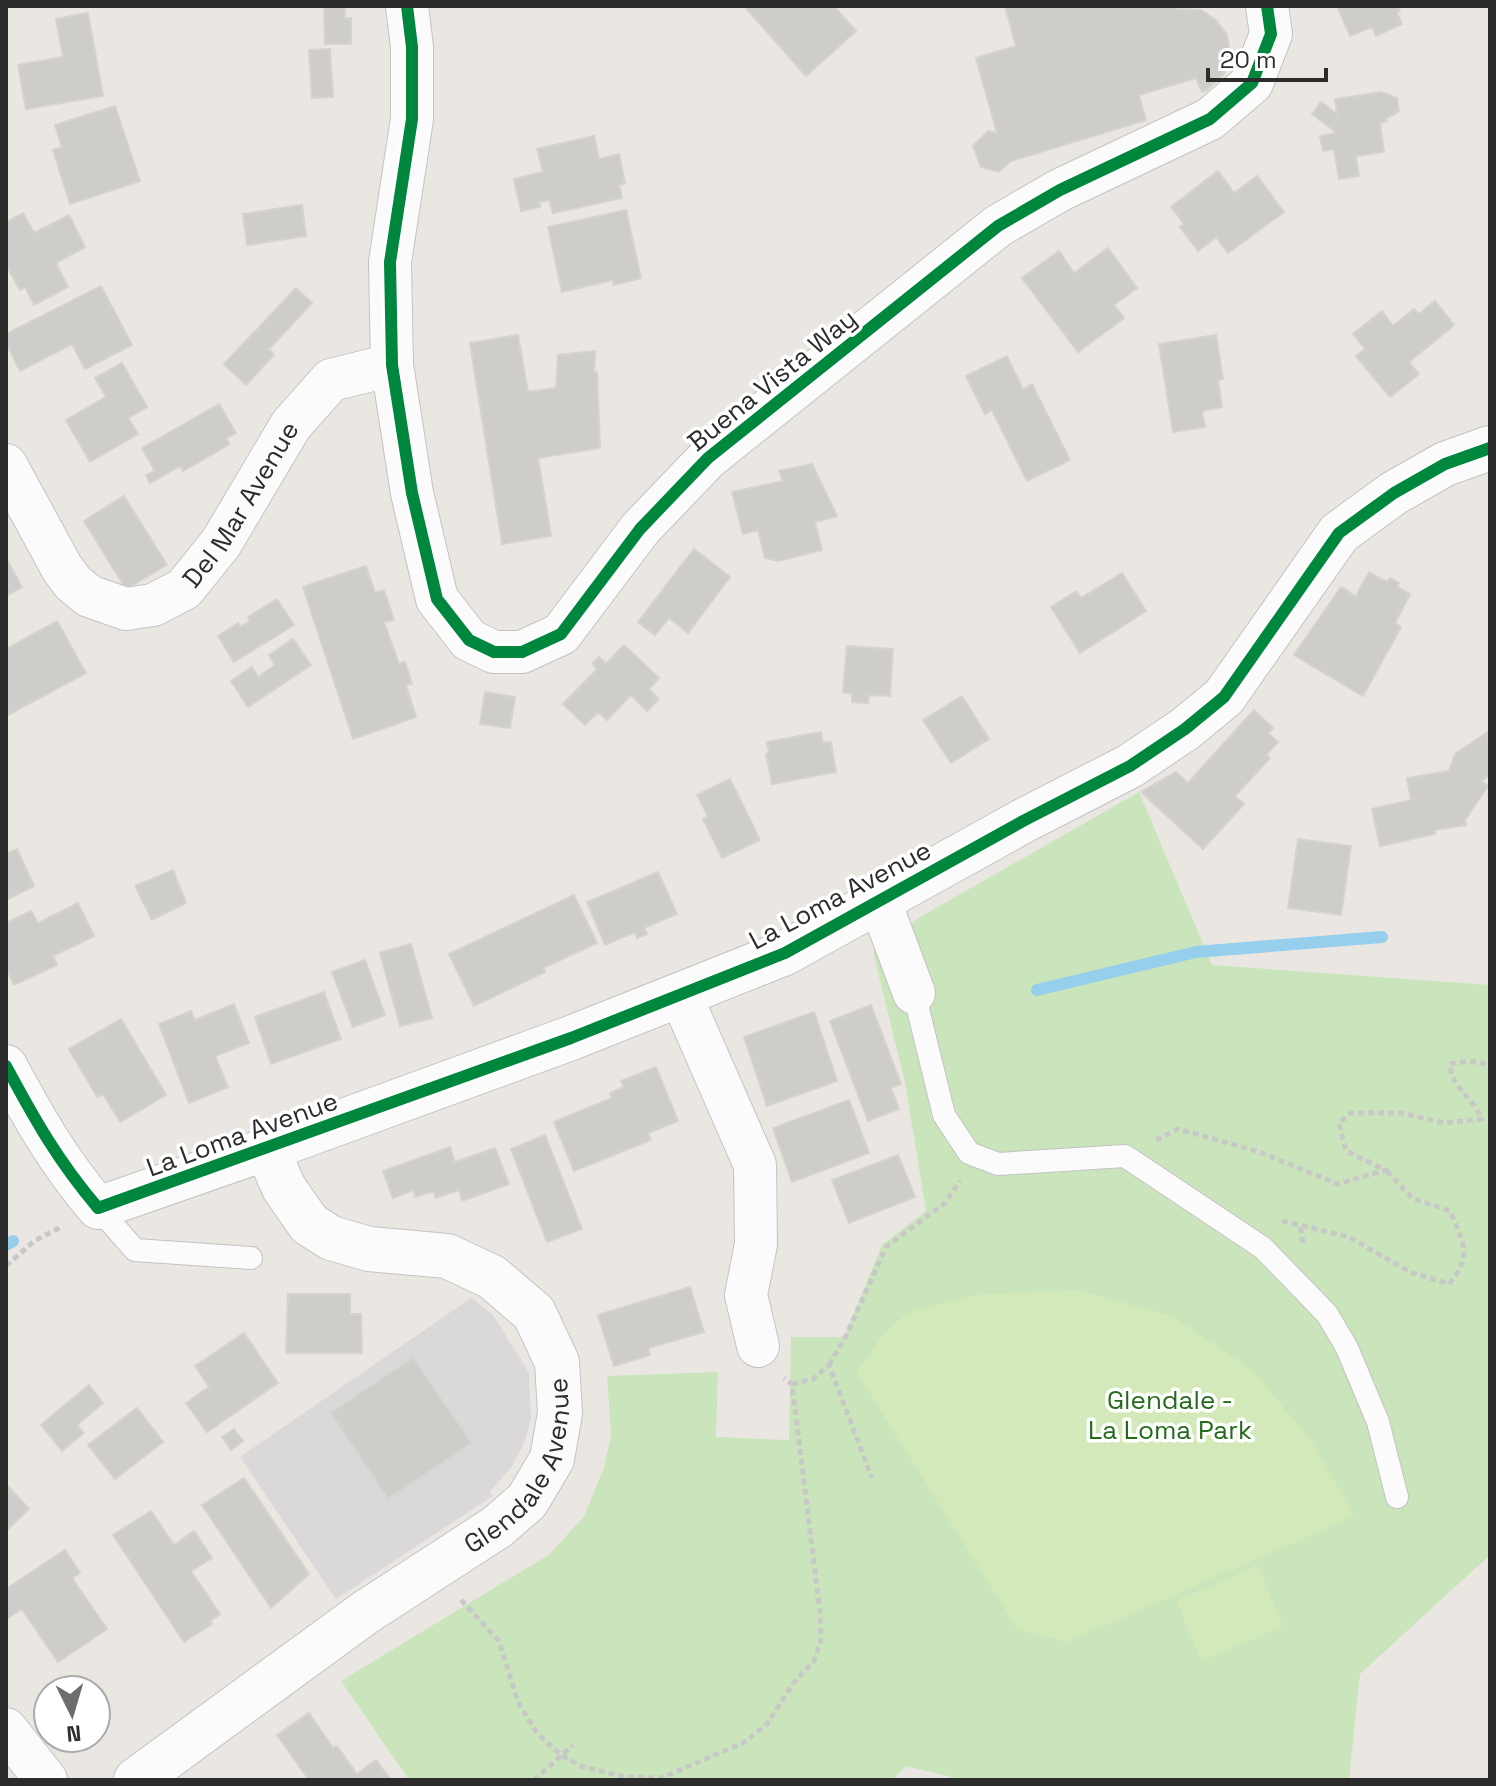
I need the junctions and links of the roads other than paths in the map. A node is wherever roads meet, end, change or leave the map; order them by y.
1 (407, 6) edge
2 (1267, 6) edge
3 (392, 365) junction
4 (1490, 448) edge
5 (6, 465) edge
6 (880, 902) junction
7 (914, 993) joint
8 (681, 996) junction
9 (6, 1066) edge
10 (267, 1149) junction
11 (98, 1208) junction
12 (251, 1258) dead end
13 (758, 1346) dead end
14 (1397, 1497) dead end
15 (6, 1729) edge
16 (46, 1780) edge
17 (136, 1780) edge

1 - 3 street, Buena Vista Way
2 - 3 street, Buena Vista Way
3 - 5 street, Del Mar Avenue
4 - 6 street, La Loma Avenue
6 - 7 street
6 - 8 street, La Loma Avenue
7 - 14 lane
8 - 10 street, La Loma Avenue
8 - 13 street
9 - 11 street
10 - 11 street, La Loma Avenue
10 - 17 street, Glendale Avenue
11 - 12 lane
15 - 16 street

